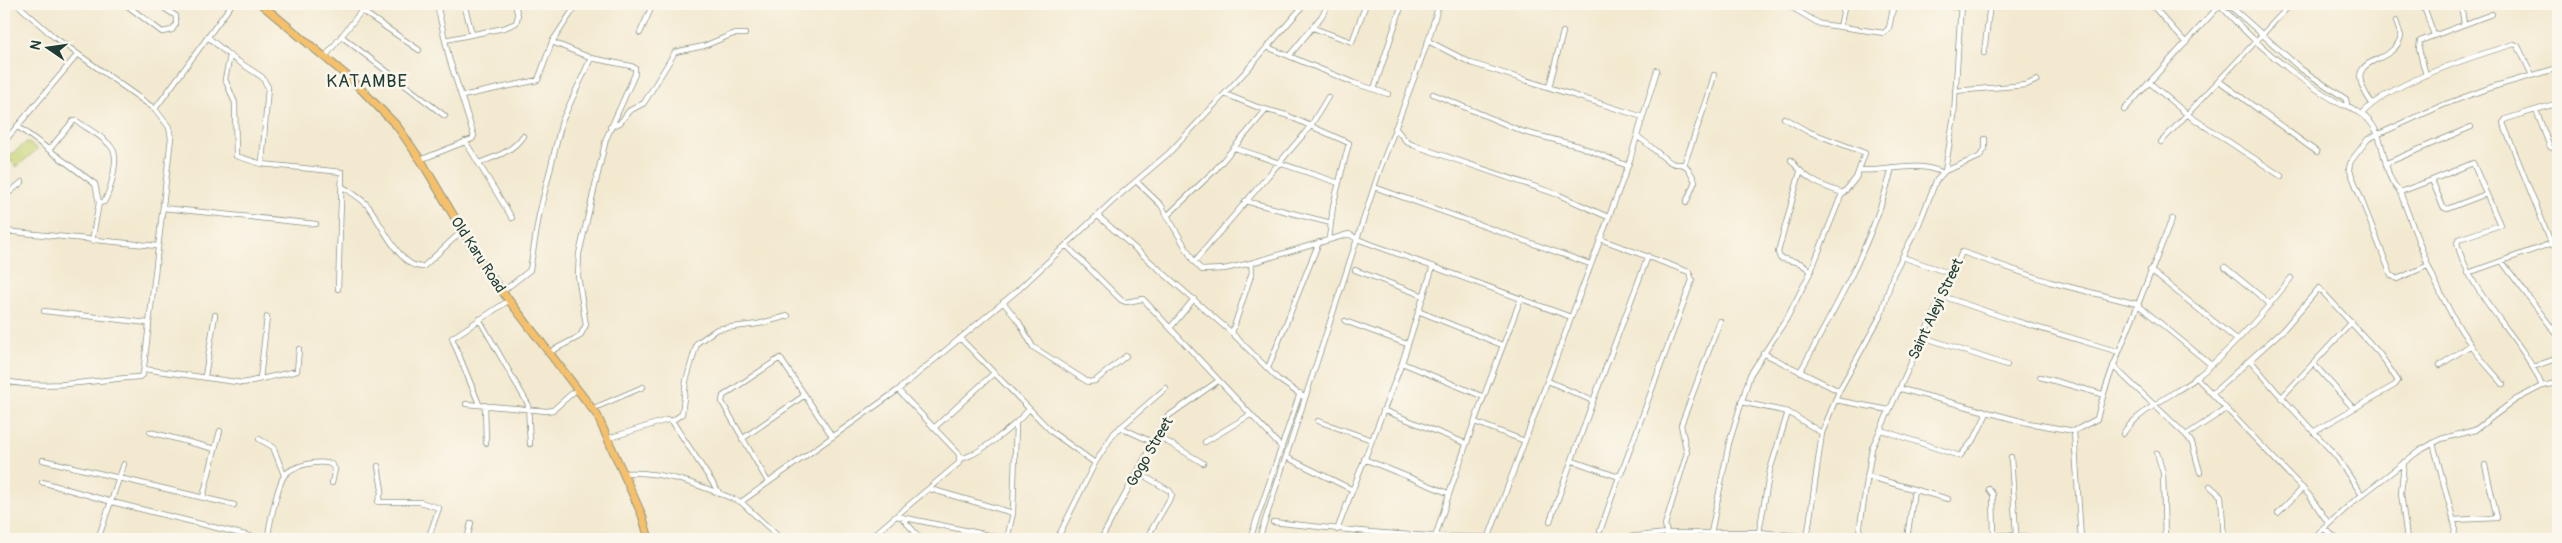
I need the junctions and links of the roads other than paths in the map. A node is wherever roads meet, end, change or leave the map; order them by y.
1 (17, 4) edge
2 (26, 4) edge
3 (125, 4) edge
4 (158, 4) edge
5 (232, 4) edge
6 (261, 4) edge
7 (367, 4) edge
8 (437, 4) edge
9 (464, 4) edge
10 (515, 4) edge
11 (577, 4) edge
12 (653, 4) edge
13 (1305, 4) edge
14 (1329, 4) edge
15 (1366, 4) edge
16 (1402, 4) edge
17 (1439, 4) edge
18 (1786, 4) edge
19 (1845, 4) edge
20 (1894, 4) edge
21 (1941, 4) edge
22 (1990, 4) edge
23 (2151, 4) edge
24 (2228, 4) edge
25 (2291, 4) edge
26 (2423, 4) edge
27 (2461, 4) edge
28 (2220, 5) edge
29 (1961, 6) edge
30 (21, 9) junction
31 (362, 11) junction
32 (2492, 14) dead end
33 (2396, 21) dead end
34 (2464, 24) junction
35 (1840, 27) junction
36 (1313, 28) junction
37 (1563, 32) dead end
38 (640, 33) dead end
39 (472, 34) junction
40 (745, 34) dead end
41 (2434, 35) junction
42 (341, 36) junction
43 (2262, 36) junction
44 (208, 37) junction
45 (445, 40) junction
46 (2257, 40) junction
47 (1428, 41) junction
48 (552, 42) junction
49 (2186, 43) junction
50 (1267, 47) junction
51 (419, 50) dead end
52 (1984, 53) dead end
53 (78, 54) junction
54 (230, 56) junction
55 (1289, 56) junction
56 (325, 57) junction
57 (591, 58) junction
58 (2558, 68) edge
59 (2301, 69) junction
60 (1657, 70) dead end
61 (2296, 74) junction
62 (1714, 75) dead end
63 (2426, 75) junction
64 (2532, 75) junction
65 (2037, 80) dead end
66 (2219, 81) junction
67 (2150, 82) junction
68 (1549, 87) junction
69 (1374, 89) junction
70 (1955, 91) junction
71 (1225, 94) junction
72 (1388, 94) dead end
73 (1433, 94) dead end
74 (462, 96) junction
75 (1328, 97) dead end
76 (2371, 102) junction
77 (2558, 103) edge
78 (2347, 105) junction
79 (155, 109) junction
80 (1266, 110) junction
81 (2124, 110) dead end
82 (2536, 110) junction
83 (2362, 114) junction
84 (2188, 115) junction
85 (445, 116) dead end
86 (1642, 117) junction
87 (1784, 118) dead end
88 (17, 126) junction
89 (610, 127) junction
90 (1310, 127) junction
91 (2472, 127) dead end
92 (1395, 128) junction
93 (2379, 134) junction
94 (523, 136) dead end
95 (1637, 138) junction
96 (1985, 139) dead end
97 (4, 142) edge
98 (465, 142) junction
99 (2161, 142) dead end
100 (1235, 148) junction
101 (49, 150) junction
102 (2558, 150) edge
103 (2317, 152) dead end
104 (420, 160) junction
105 (1791, 160) dead end
106 (1279, 162) junction
107 (479, 163) junction
108 (2387, 163) junction
109 (262, 164) junction
110 (1684, 165) junction
111 (1628, 166) junction
112 (1892, 168) junction
113 (1860, 170) junction
114 (1800, 172) junction
115 (1944, 172) junction
116 (2281, 176) dead end
117 (2432, 180) junction
118 (1136, 181) junction
119 (22, 182) dead end
120 (1339, 183) junction
121 (343, 187) junction
122 (1374, 187) junction
123 (2400, 192) junction
124 (1843, 193) junction
125 (2486, 194) junction
126 (4, 197) edge
127 (1244, 201) junction
128 (1686, 202) dead end
129 (98, 203) junction
130 (163, 208) junction
131 (1098, 216) junction
132 (1168, 216) junction
133 (1608, 217) junction
134 (512, 218) dead end
135 (2172, 219) dead end
136 (1331, 223) junction
137 (316, 224) dead end
138 (4, 231) edge
139 (462, 231) junction
140 (1330, 239) junction
141 (1357, 239) junction
142 (1600, 239) junction
143 (92, 241) junction
144 (2558, 241) edge
145 (1319, 242) junction
146 (2552, 244) junction
147 (1066, 245) junction
148 (157, 246) junction
149 (1648, 256) junction
150 (1902, 257) junction
151 (1194, 262) junction
152 (1251, 263) junction
153 (2503, 263) junction
154 (1590, 264) junction
155 (1433, 266) junction
156 (2427, 266) junction
157 (2225, 267) dead end
158 (1355, 270) dead end
159 (2150, 270) junction
160 (1811, 272) junction
161 (1952, 274) junction
162 (2468, 274) junction
163 (2291, 278) dead end
164 (338, 289) dead end
165 (502, 292) junction
166 (1424, 296) junction
167 (1942, 296) junction
168 (1521, 298) junction
169 (1194, 299) junction
170 (508, 301) junction
171 (1003, 302) junction
172 (2137, 304) junction
173 (2270, 304) junction
174 (44, 310) dead end
175 (1418, 311) junction
176 (215, 314) dead end
177 (788, 316) dead end
178 (268, 317) dead end
179 (1571, 317) junction
180 (479, 319) junction
181 (1720, 321) dead end
182 (1345, 322) dead end
183 (2352, 322) junction
184 (148, 323) junction
185 (1170, 328) junction
186 (1232, 333) junction
187 (2558, 336) edge
188 (1923, 337) junction
189 (960, 338) junction
190 (2237, 340) junction
191 (1407, 344) junction
192 (1502, 345) junction
193 (2471, 345) junction
194 (299, 349) dead end
195 (2119, 352) junction
196 (548, 353) junction
197 (1763, 353) junction
198 (1126, 356) dead end
199 (2558, 358) edge
200 (2250, 360) junction
201 (1402, 363) junction
202 (2210, 364) junction
203 (2314, 364) junction
204 (2007, 365) dead end
205 (2440, 365) dead end
206 (2113, 366) junction
207 (2533, 367) junction
208 (1268, 368) junction
209 (144, 369) junction
210 (1800, 372) junction
211 (994, 373) junction
212 (205, 376) junction
213 (2040, 377) dead end
214 (2196, 377) junction
215 (260, 379) junction
216 (1218, 380) junction
217 (4, 381) edge
218 (1548, 381) junction
219 (2558, 383) edge
220 (2503, 384) dead end
221 (2542, 386) junction
222 (642, 387) dead end
223 (1166, 388) dead end
224 (577, 389) junction
225 (1901, 389) junction
226 (898, 390) junction
227 (1839, 391) junction
228 (1300, 393) junction
229 (2102, 394) junction
230 (2212, 394) junction
231 (805, 395) junction
232 (1484, 397) junction
233 (1305, 398) junction
234 (2281, 398) junction
235 (1835, 400) junction
236 (1593, 401) junction
237 (1741, 402) junction
238 (466, 404) dead end
239 (478, 404) junction
240 (484, 405) junction
241 (2156, 406) junction
242 (2352, 408) junction
243 (592, 409) junction
244 (1029, 409) junction
245 (2226, 409) junction
246 (529, 410) junction
247 (1383, 410) junction
248 (1889, 410) junction
249 (1983, 410) junction
250 (1788, 412) junction
251 (1250, 415) junction
252 (1318, 420) dead end
253 (672, 421) junction
254 (1475, 422) junction
255 (1016, 424) junction
256 (1120, 426) junction
257 (934, 428) junction
258 (1881, 430) junction
259 (220, 431) dead end
260 (2074, 431) junction
261 (150, 432) dead end
262 (2313, 432) junction
263 (1822, 433) junction
264 (2123, 434) dead end
265 (1156, 435) junction
266 (2186, 435) junction
267 (832, 436) junction
268 (609, 438) junction
269 (259, 439) dead end
270 (742, 439) junction
271 (1372, 440) junction
272 (1525, 441) junction
273 (1152, 442) junction
274 (1205, 442) dead end
275 (486, 443) dead end
276 (1465, 443) junction
277 (2433, 443) junction
278 (530, 444) dead end
279 (215, 449) junction
280 (1281, 450) junction
281 (2157, 453) dead end
282 (1286, 456) junction
283 (2011, 458) dead end
284 (960, 459) junction
285 (1364, 459) junction
286 (43, 460) dead end
287 (1573, 461) junction
288 (2404, 462) junction
289 (1203, 463) dead end
290 (124, 464) dead end
291 (1095, 464) junction
292 (2486, 465) dead end
293 (378, 466) dead end
294 (1137, 472) junction
295 (2200, 472) dead end
296 (624, 473) junction
297 (284, 475) junction
298 (1867, 476) junction
299 (1619, 477) junction
300 (119, 479) junction
301 (42, 482) dead end
302 (332, 482) dead end
303 (768, 482) junction
304 (2210, 486) dead end
305 (2303, 488) junction
306 (930, 489) junction
307 (1351, 489) junction
308 (1989, 489) dead end
309 (1914, 490) junction
310 (1448, 493) junction
311 (720, 494) junction
312 (2362, 495) junction
313 (203, 497) junction
314 (1948, 499) dead end
315 (112, 502) junction
316 (741, 502) junction
317 (234, 505) dead end
318 (1014, 513) junction
319 (2278, 513) dead end
320 (898, 516) junction
321 (2453, 520) junction
322 (1550, 521) dead end
323 (1273, 522) dead end
324 (471, 523) dead end
325 (2329, 524) junction
326 (2324, 529) junction
327 (1337, 530) junction
328 (1600, 531) dead end
329 (1759, 532) junction
330 (1667, 533) junction
331 (1711, 533) junction
332 (2016, 534) junction
333 (1994, 535) junction
334 (99, 538) edge
335 (1435, 538) junction
336 (1488, 538) edge
337 (1624, 538) edge
338 (1807, 538) edge
339 (2025, 538) edge
340 (113, 539) edge
341 (428, 539) edge
342 (467, 539) edge
343 (649, 539) edge
344 (781, 539) edge
345 (869, 539) edge
346 (921, 539) edge
347 (1008, 539) edge
348 (1057, 539) edge
349 (1101, 539) edge
350 (1146, 539) edge
351 (1250, 539) edge
352 (1259, 539) edge
353 (1608, 539) edge
354 (1668, 539) edge
355 (1830, 539) edge
356 (1858, 539) edge
357 (1907, 539) edge
358 (1980, 539) edge
359 (2038, 539) edge
360 (2082, 539) edge
361 (2165, 539) edge
362 (2224, 539) edge
363 (2312, 539) edge
364 (2338, 539) edge
365 (2407, 539) edge
366 (2454, 539) edge

1 - 30 street
2 - 30 street
3 - 4 street
5 - 44 street
6 - 56 main road, Old Karu Road
7 - 31 street
8 - 45 street
9 - 39 street
10 - 39 street
11 - 48 street
12 - 38 street
13 - 50 street
14 - 36 street
15 - 36 street
16 - 69 street
17 - 47 street
18 - 35 street
19 - 35 street
20 - 35 street
21 - 29 street
22 - 52 street
23 - 49 street
24 - 43 street
25 - 43 street
26 - 41 street
27 - 34 street
28 - 46 street
28 - 49 street
29 - 70 street
30 - 53 street
31 - 42 street
31 - 51 street
32 - 34 street
33 - 76 street
34 - 41 street
36 - 55 street
37 - 68 street
39 - 45 street
40 - 89 street
41 - 63 street
42 - 56 street
42 - 85 street
43 - 46 street
43 - 59 street
44 - 54 street
44 - 79 street
45 - 74 street
46 - 61 street
46 - 66 street
47 - 68 street
47 - 92 street
48 - 57 street
48 - 74 street
49 - 67 street
50 - 55 street
50 - 71 street
53 - 79 street
53 - 88 street
54 - 109 street
54 - 109 street
55 - 69 street
56 - 104 main road, Old Karu Road
57 - 89 street
57 - 165 street
58 - 64 street
59 - 61 street
59 - 78 street
60 - 86 street
61 - 78 street
62 - 110 street
63 - 64 street
63 - 76 street
64 - 93 street
65 - 70 street
66 - 84 street
66 - 103 street
67 - 81 street
67 - 84 street
68 - 86 street
69 - 72 street
70 - 115 street
71 - 80 street
71 - 118 street
73 - 111 street
74 - 98 street
75 - 90 street
76 - 83 street
77 - 82 street
78 - 83 street
79 - 130 street
80 - 90 street
80 - 100 street
82 - 102 street
82 - 146 street
83 - 93 street
84 - 99 street
84 - 116 street
86 - 95 street
87 - 113 street
88 - 97 street
88 - 101 street
89 - 196 street
90 - 106 street
90 - 120 street
91 - 108 street
92 - 122 street
92 - 133 street
93 - 108 street
93 - 156 street
94 - 107 street
95 - 110 street
95 - 111 street
96 - 115 street
98 - 104 street
98 - 107 street
100 - 106 street
100 - 132 street
101 - 129 street
101 - 129 street
104 - 139 main road, Old Karu Road
105 - 114 street
106 - 120 street
106 - 127 street
107 - 134 street
108 - 123 street
109 - 121 street
110 - 128 street
111 - 133 street
112 - 113 street
112 - 115 street
112 - 210 street
113 - 124 street
114 - 124 street
114 - 160 street
115 - 150 street
117 - 123 street
117 - 125 street
117 - 125 street
118 - 131 street
118 - 132 street
119 - 126 street
120 - 136 street
121 - 139 street
121 - 164 street
122 - 141 street
122 - 154 street
123 - 156 street
124 - 160 street
125 - 162 street
127 - 136 street
127 - 151 street
129 - 143 street
130 - 137 street
130 - 148 street
131 - 147 street
131 - 169 street
132 - 151 street
133 - 142 street
135 - 159 street
136 - 140 street
138 - 143 street
139 - 165 main road, Old Karu Road
140 - 141 street
140 - 145 street
141 - 155 street
141 - 233 street
142 - 149 street
142 - 154 street
143 - 148 street
144 - 146 street
145 - 152 street
145 - 208 street
146 - 153 street
147 - 171 street
147 - 185 street
148 - 184 street
149 - 236 street
149 - 299 street
150 - 161 street
150 - 227 street
151 - 152 street
152 - 186 street
153 - 162 street
153 - 187 street
154 - 179 street
155 - 166 street
155 - 168 street
156 - 193 street
157 - 173 street
158 - 166 street
159 - 172 street
159 - 190 street
160 - 197 street
161 - 167 street, Saint Aleyi Street
161 - 172 street, Saint Aleyi Street
162 - 207 street
163 - 173 street
165 - 170 main road, Old Karu Road
166 - 175 street
167 - 188 street, Saint Aleyi Street
167 - 195 street
168 - 179 street
168 - 192 street
169 - 185 street
169 - 186 street
170 - 180 street
170 - 196 main road, Old Karu Road
171 - 189 street
171 - 198 street
172 - 195 street
172 - 202 street
173 - 190 street
174 - 184 street
175 - 191 street
175 - 192 street
176 - 212 street
177 - 253 street
178 - 215 street
179 - 218 street
180 - 239 street
180 - 246 street
181 - 330 street
182 - 191 street
183 - 200 street
183 - 203 street
183 - 242 street
184 - 209 street
185 - 216 street
186 - 208 street
188 - 204 street
188 - 225 street, Saint Aleyi Street
189 - 211 street
189 - 226 street
190 - 202 street
191 - 201 street
192 - 232 street
193 - 205 street
193 - 220 street
194 - 215 street
195 - 206 street
196 - 224 main road, Old Karu Road
197 - 210 street
197 - 237 street
199 - 207 street
200 - 230 street
200 - 234 street
201 - 232 street
201 - 247 street
202 - 214 street
203 - 234 street
203 - 242 street
206 - 229 street
206 - 241 street
207 - 221 street
208 - 228 street
209 - 212 street
209 - 217 street
210 - 227 street
211 - 244 street
211 - 257 street
212 - 215 street
213 - 229 street
214 - 230 street
214 - 241 street
216 - 251 street
216 - 265 street, Gogo Street
218 - 236 street
218 - 272 street
219 - 221 street
221 - 277 street
222 - 243 street
223 - 256 street
224 - 243 main road, Old Karu Road
224 - 246 street
225 - 248 street, Saint Aleyi Street
225 - 249 street
226 - 257 street
226 - 267 street
227 - 235 street
228 - 233 street
228 - 280 street
229 - 260 street
230 - 245 street
231 - 267 street
231 - 270 street
231 - 270 street
232 - 254 street
233 - 282 street
234 - 262 street
235 - 248 street
235 - 263 street
236 - 287 street
237 - 250 street
237 - 331 street
238 - 239 street
239 - 240 street
240 - 246 street
240 - 275 street
241 - 264 street
241 - 266 street
242 - 262 street
243 - 268 main road, Old Karu Road
244 - 255 street
244 - 291 street
245 - 266 street
245 - 305 street
246 - 278 street
247 - 271 street
247 - 276 street
248 - 258 street, Saint Aleyi Street
249 - 258 street
249 - 260 street
250 - 263 street
250 - 329 street
251 - 274 street
251 - 280 street
252 - 271 street
253 - 268 street
253 - 311 street
254 - 272 street
254 - 276 street
255 - 284 street
255 - 318 street
256 - 273 street
256 - 291 street
257 - 284 street
258 - 298 street, Saint Aleyi Street
259 - 279 street
260 - 360 street
261 - 279 street
262 - 312 street
263 - 338 street
265 - 273 street, Gogo Street
265 - 289 street
266 - 295 street
267 - 303 street
268 - 296 main road, Old Karu Road
269 - 297 street
270 - 303 street
271 - 285 street
272 - 336 street
273 - 294 street, Gogo Street
276 - 310 street
277 - 288 street
277 - 321 street
279 - 313 street
280 - 282 street
280 - 351 street
281 - 361 street
282 - 307 street
282 - 352 street
283 - 332 street
284 - 306 street
285 - 307 street
285 - 310 street
286 - 300 street
287 - 299 street
287 - 322 street
288 - 312 street
288 - 365 street
290 - 300 street
291 - 348 street
292 - 321 street
293 - 341 street
294 - 349 street, Gogo Street
294 - 350 street
296 - 311 street
296 - 343 main road, Old Karu Road
297 - 302 street
297 - 315 street
298 - 309 street
298 - 356 street, Saint Aleyi Street
299 - 328 street
300 - 313 street
300 - 315 street
301 - 315 street
303 - 316 street
304 - 362 street
305 - 319 street
305 - 325 street
306 - 318 street
306 - 320 street
307 - 327 street
308 - 333 street
309 - 314 street
309 - 357 street
310 - 335 street
311 - 316 street
312 - 325 street
313 - 317 street
315 - 334 street
316 - 344 street
318 - 347 street
320 - 345 street
320 - 346 street
320 - 347 street
321 - 366 street
323 - 327 street
324 - 342 street
325 - 326 street
326 - 363 street
326 - 364 street
327 - 335 street
329 - 331 street
329 - 338 street
330 - 331 street
330 - 337 street
330 - 354 street
332 - 333 street
332 - 339 street
333 - 358 street
334 - 340 street
335 - 336 street
337 - 353 street
338 - 355 street
339 - 359 street

